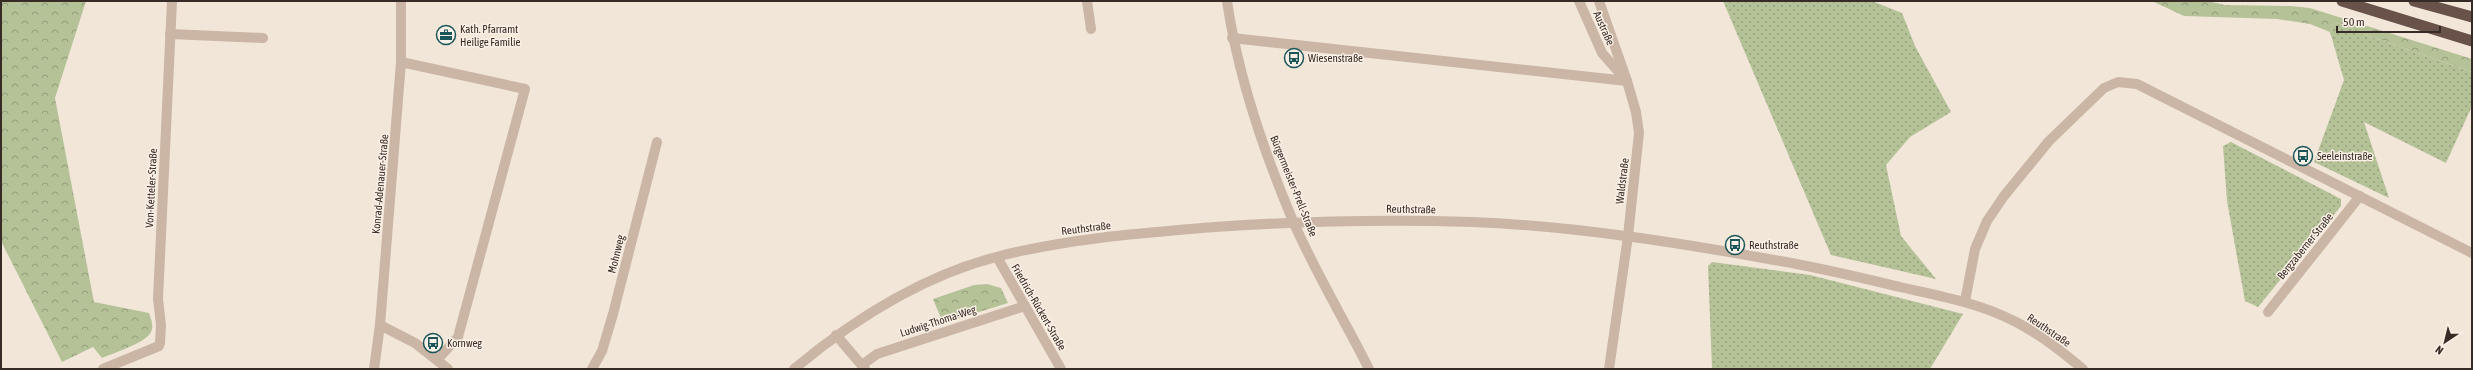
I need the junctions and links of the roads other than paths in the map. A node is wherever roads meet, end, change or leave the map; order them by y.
1 (172, 1) edge
2 (401, 1) edge
3 (1087, 1) edge
4 (1227, 1) edge
5 (1579, 1) edge
6 (1599, 1) edge
7 (2342, 1) edge
8 (2414, 1) edge
9 (2472, 17) edge
10 (1091, 29) dead end
11 (170, 34) junction
12 (263, 38) dead end
13 (1232, 38) junction
14 (2472, 41) edge
15 (401, 62) junction
16 (1627, 81) junction
17 (657, 142) dead end
18 (2360, 196) junction
19 (1293, 222) junction
20 (1628, 236) junction
21 (2472, 253) edge
22 (997, 257) junction
23 (1965, 301) junction
24 (1025, 306) junction
25 (2268, 312) dead end
26 (380, 325) junction
27 (836, 335) junction
28 (438, 359) junction
29 (864, 367) edge
30 (103, 369) edge
31 (374, 369) edge
32 (448, 369) edge
33 (592, 369) edge
34 (794, 369) edge
35 (1061, 369) edge
36 (1369, 369) edge
37 (1609, 369) edge
38 (2083, 369) edge

1 - 11 street, Von-Ketteler-Straße
2 - 15 street, Konrad-Adenauer-Straße
3 - 10 street
4 - 13 street, Bürgermeister-Prell-Straße
5 - 16 street, Austraße
6 - 16 street, Waldstraße
7 - 14 highway
8 - 9 highway
11 - 12 street
11 - 30 street, Von-Ketteler-Straße
13 - 16 street
13 - 19 street, Bürgermeister-Prell-Straße
15 - 26 street, Konrad-Adenauer-Straße
15 - 28 street
16 - 20 street, Waldstraße
17 - 33 street, Mohnweg
18 - 21 street
18 - 23 street
18 - 25 street, Bergzaberner Straße
19 - 20 street, Reuthstraße
19 - 22 street, Reuthstraße
19 - 36 street, Bürgermeister-Prell-Straße
20 - 23 street, Reuthstraße
20 - 37 street, Waldstraße
22 - 24 street, Friedrich-Rückert-Straße
22 - 27 street, Reuthstraße
23 - 38 street, Reuthstraße
24 - 29 street, Ludwig-Thoma-Weg
24 - 35 street, Friedrich-Rückert-Straße
26 - 28 street
26 - 31 street, Konrad-Adenauer-Straße
27 - 29 street
27 - 34 street, Reuthstraße
28 - 32 street

